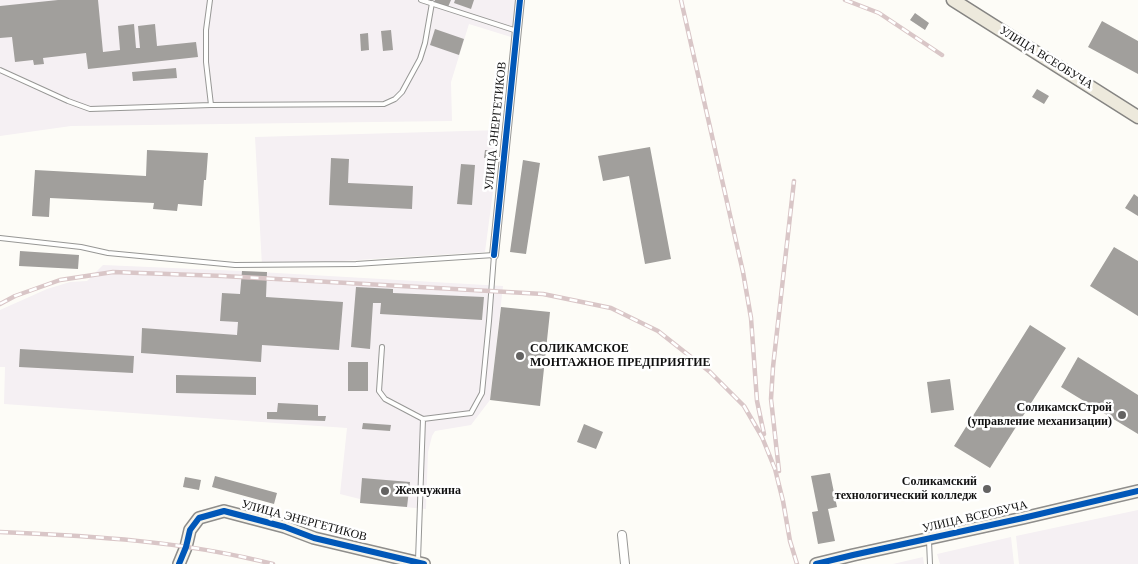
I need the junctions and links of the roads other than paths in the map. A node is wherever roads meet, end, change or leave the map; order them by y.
1 (210, 0) edge
2 (421, 0) edge
3 (520, 0) edge
4 (953, 0) edge
5 (432, 3) junction
6 (517, 31) junction
7 (0, 70) edge
8 (211, 104) junction
9 (1138, 117) edge
10 (0, 238) edge
11 (494, 255) junction
12 (382, 347) dead end
13 (423, 419) junction
14 (1138, 491) edge
15 (622, 535) dead end
16 (929, 539) junction
17 (421, 563) edge
18 (179, 564) edge
19 (624, 564) edge
20 (816, 564) edge
21 (930, 564) edge

1 - 8 lane
2 - 5 lane
3 - 6 street, УЛИЦА ЭНЕРГЕТИКОВ
4 - 9 main road, УЛИЦА ВСЕОБУЧА
5 - 6 lane
5 - 8 lane
6 - 11 street, УЛИЦА ЭНЕРГЕТИКОВ
7 - 8 lane
10 - 11 lane
11 - 13 lane
12 - 13 lane
13 - 17 lane
14 - 16 street, УЛИЦА ВСЕОБУЧА
15 - 19 street
16 - 20 street, УЛИЦА ВСЕОБУЧА
16 - 21 lane
17 - 18 street, УЛИЦА ЭНЕРГЕТИКОВ

